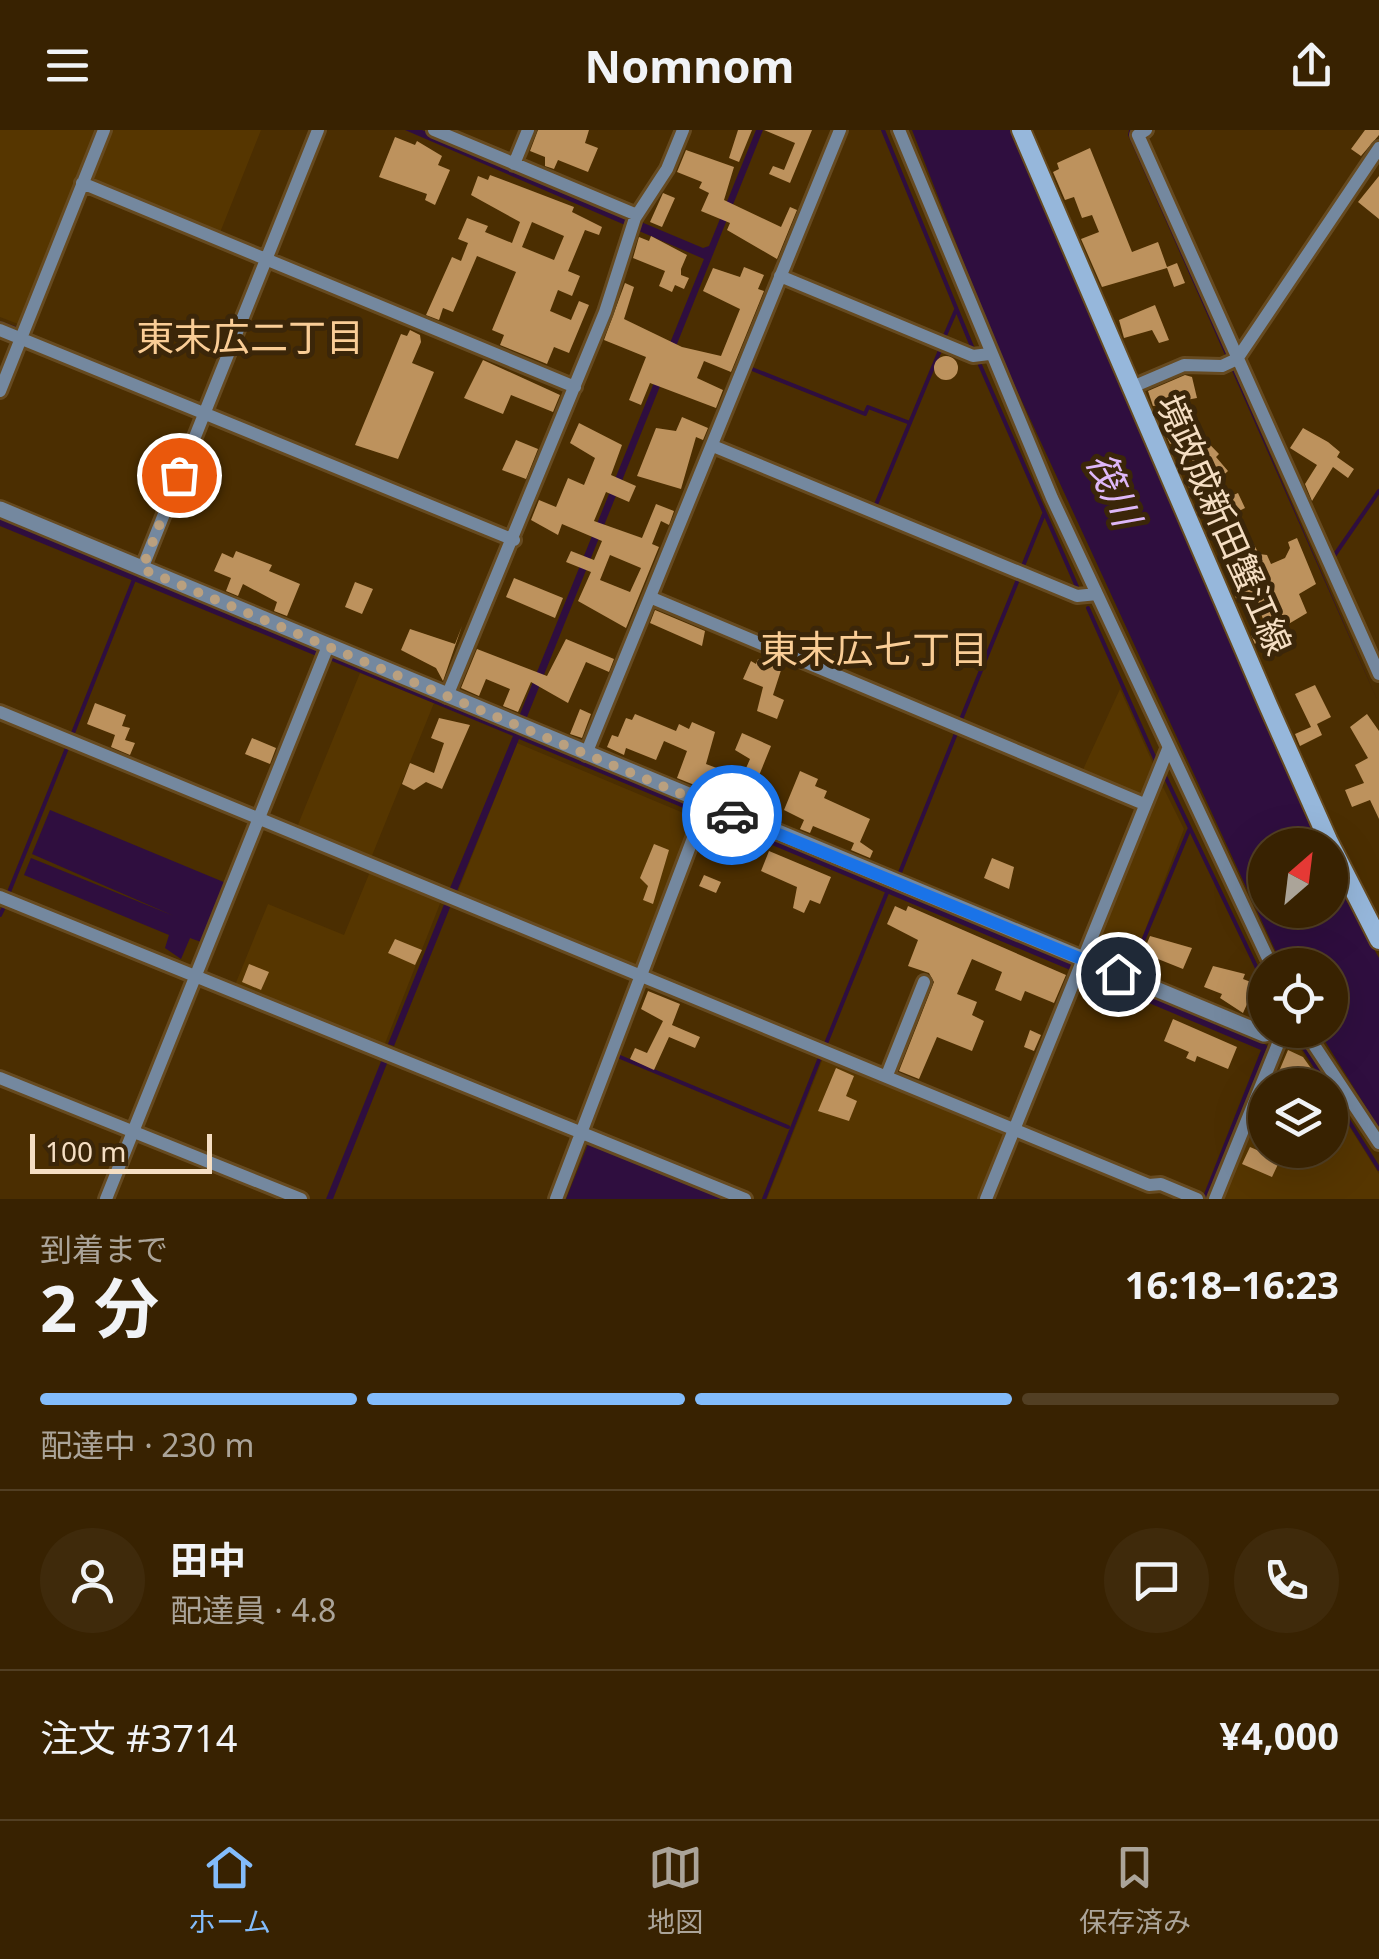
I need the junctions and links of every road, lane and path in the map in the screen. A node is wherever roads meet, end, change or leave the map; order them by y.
1 (104, 130) edge
2 (318, 130) edge
3 (434, 130) edge
4 (528, 130) edge
5 (683, 130) edge
6 (840, 130) edge
7 (899, 130) edge
8 (1021, 130) edge
9 (1146, 130) edge
10 (1379, 148) edge
11 (514, 164) junction
12 (82, 183) junction
13 (635, 220) junction
14 (267, 258) junction
15 (780, 276) junction
16 (0, 330) edge
17 (21, 338) junction
18 (989, 354) junction
19 (1237, 359) junction
20 (575, 387) junction
21 (1130, 388) junction
22 (0, 391) edge
23 (204, 412) junction
24 (714, 446) junction
25 (0, 510) edge
26 (514, 540) junction
27 (142, 569) junction
28 (1097, 594) junction
29 (652, 598) junction
30 (328, 646) junction
31 (1379, 674) edge
32 (447, 696) junction
33 (0, 712) edge
34 (1168, 749) junction
35 (586, 754) junction
36 (1144, 804) junction
37 (703, 811) junction
38 (259, 818) junction
39 (0, 897) edge
40 (1379, 940) edge
41 (1263, 948) edge
42 (1079, 965) junction
43 (194, 974) junction
44 (642, 974) junction
45 (924, 982) dead end
46 (1248, 1028) edge
47 (1278, 1048) edge
48 (1316, 1048) edge
49 (887, 1075) junction
50 (0, 1078) edge
51 (1014, 1128) junction
52 (133, 1132) junction
53 (583, 1133) junction
54 (1379, 1143) edge
55 (106, 1199) edge
56 (301, 1199) edge
57 (556, 1199) edge
58 (745, 1199) edge
59 (986, 1199) edge
60 (1196, 1199) edge
61 (1215, 1199) edge

1 - 12 street
2 - 14 street
3 - 11 street
4 - 11 street
5 - 13 street
6 - 15 street
7 - 18 street
8 - 21 main road, 境政成新田蟹江線
9 - 19 street
10 - 19 street
11 - 13 street
12 - 14 street
12 - 17 street
13 - 20 street
14 - 20 street
14 - 23 street
15 - 18 street
15 - 24 street
16 - 17 street
17 - 22 street
17 - 23 street
18 - 28 street
19 - 21 street
19 - 31 street
20 - 26 street
21 - 40 main road, 境政成新田蟹江線
23 - 26 street
23 - 27 street
24 - 28 street
24 - 29 street
25 - 27 street
26 - 32 street
27 - 30 street
28 - 34 street
29 - 35 street
29 - 36 street
30 - 32 street
30 - 38 street
32 - 35 street
33 - 38 street
34 - 36 street
34 - 41 street
35 - 37 street
36 - 42 street
37 - 42 street
37 - 44 street
38 - 43 street
38 - 44 street
39 - 43 street
42 - 46 street
42 - 51 street
43 - 52 street
43 - 53 street
44 - 49 street
44 - 53 street
45 - 49 street
47 - 61 street
48 - 54 street
49 - 51 street
50 - 52 street
51 - 59 street
51 - 60 street
52 - 55 street
52 - 56 street
53 - 57 street
53 - 58 street

